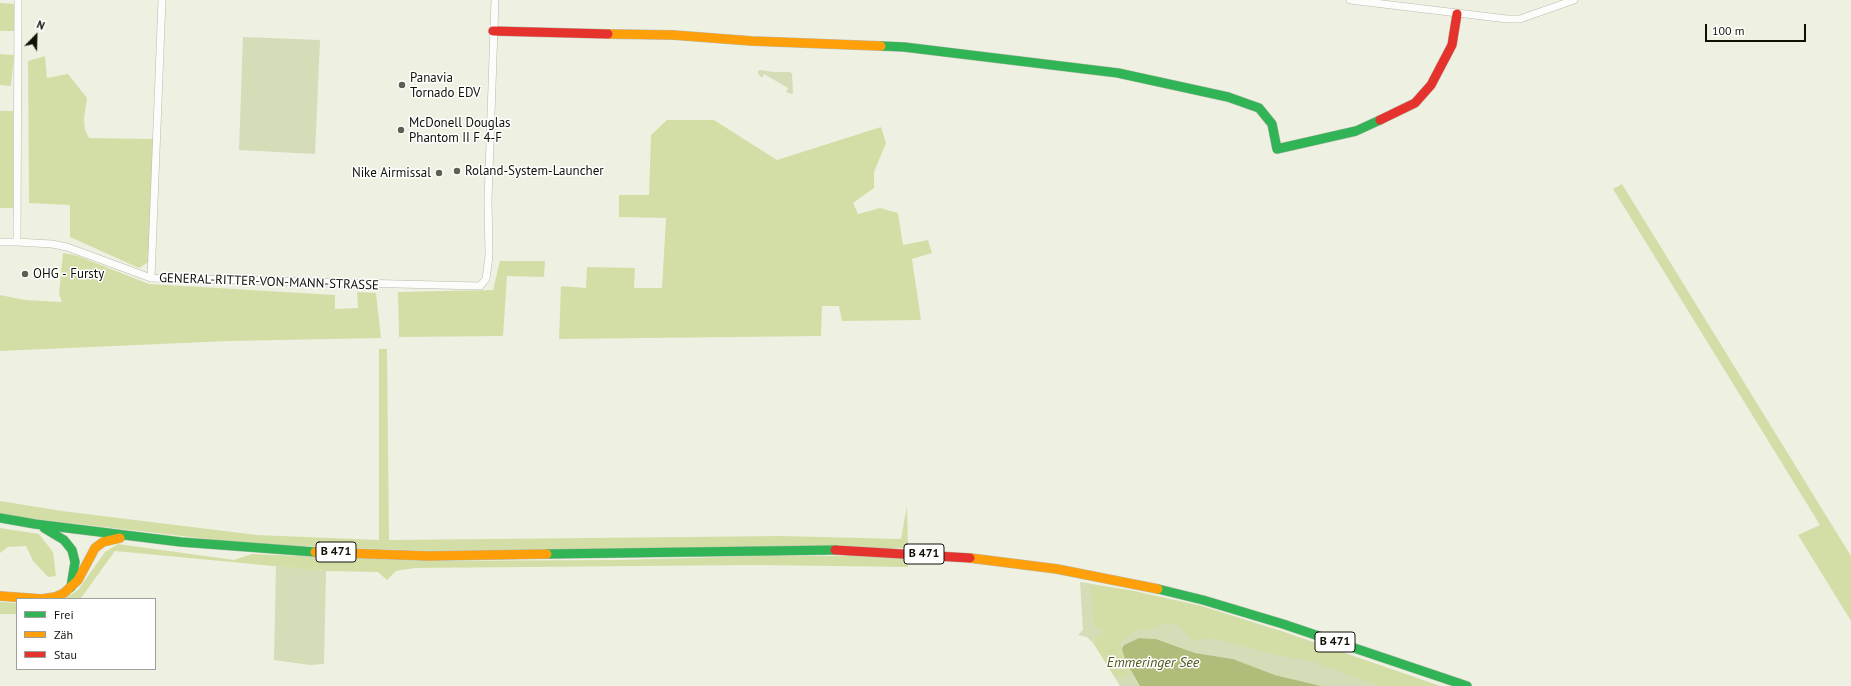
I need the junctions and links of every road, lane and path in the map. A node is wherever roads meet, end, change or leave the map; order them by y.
1 (18, 0) edge
2 (162, 0) edge
3 (495, 0) edge
4 (1350, 0) edge
5 (1574, 0) edge
6 (1457, 14) junction
7 (493, 31) junction
8 (0, 242) edge
9 (17, 242) junction
10 (151, 278) junction
11 (0, 518) edge
12 (35, 524) junction
13 (127, 536) junction
14 (70, 589) junction
15 (0, 596) edge
16 (28, 598) edge
17 (48, 598) edge
18 (1467, 686) edge

1 - 9 street
2 - 10 street
3 - 7 street, GENERAL-RITTER-VON-MANN-STRASSE
4 - 6 street
5 - 6 street
6 - 7 main road
7 - 10 street, GENERAL-RITTER-VON-MANN-STRASSE
8 - 9 street, GENERAL-RITTER-VON-MANN-STRASSE
9 - 10 street, GENERAL-RITTER-VON-MANN-STRASSE
11 - 12 main road, B 471
12 - 13 main road, B 471
12 - 14 main road
13 - 14 main road
13 - 18 main road, B 471
14 - 17 main road
15 - 16 main road

